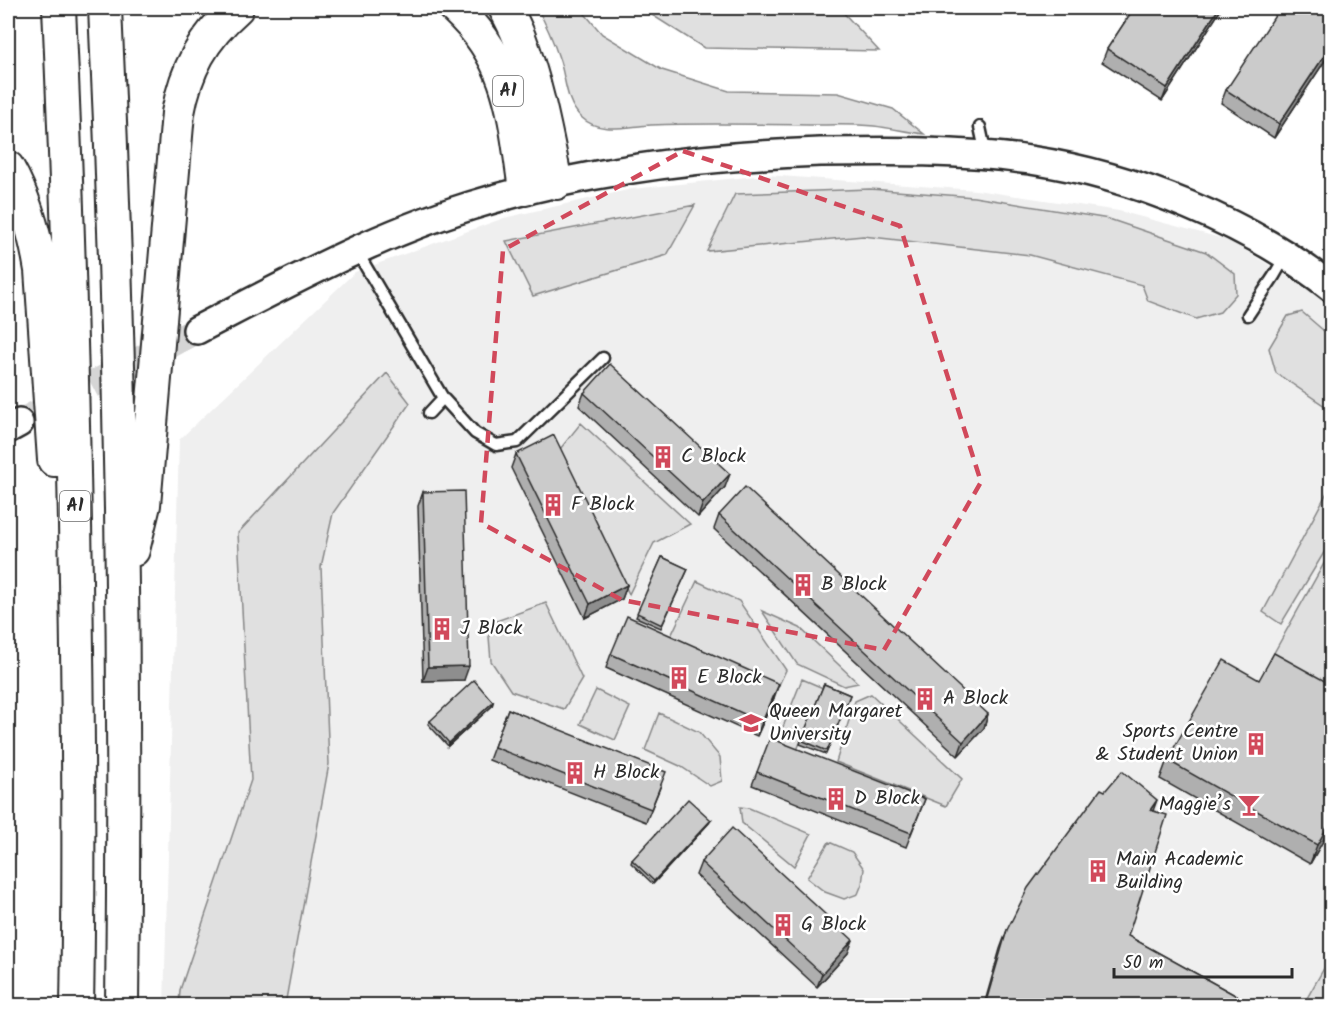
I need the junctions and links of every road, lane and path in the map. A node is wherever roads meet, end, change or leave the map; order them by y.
1 (59, 8) edge
2 (105, 8) edge
3 (237, 8) edge
4 (455, 8) edge
5 (505, 8) edge
6 (980, 127) dead end
7 (986, 155) junction
8 (8, 168) edge
9 (556, 183) junction
10 (525, 189) junction
11 (356, 249) junction
12 (1285, 256) junction
13 (1332, 288) edge
14 (1248, 315) dead end
15 (196, 330) tunnel mouth
16 (603, 358) dead end
17 (443, 398) junction
18 (429, 412) dead end
19 (76, 584) junction
20 (122, 596) junction
21 (77, 1005) edge
22 (122, 1005) edge

1 - 19 main road, A1
2 - 20 main road
3 - 20 main road
4 - 10 main road, A1
5 - 9 main road, A1
6 - 7 lane
7 - 9 street
7 - 12 street
8 - 19 main road
9 - 10 street
10 - 11 street
11 - 15 street
11 - 17 lane
12 - 13 street
12 - 14 lane
16 - 17 lane
17 - 18 lane
19 - 21 main road, A1
20 - 22 main road

